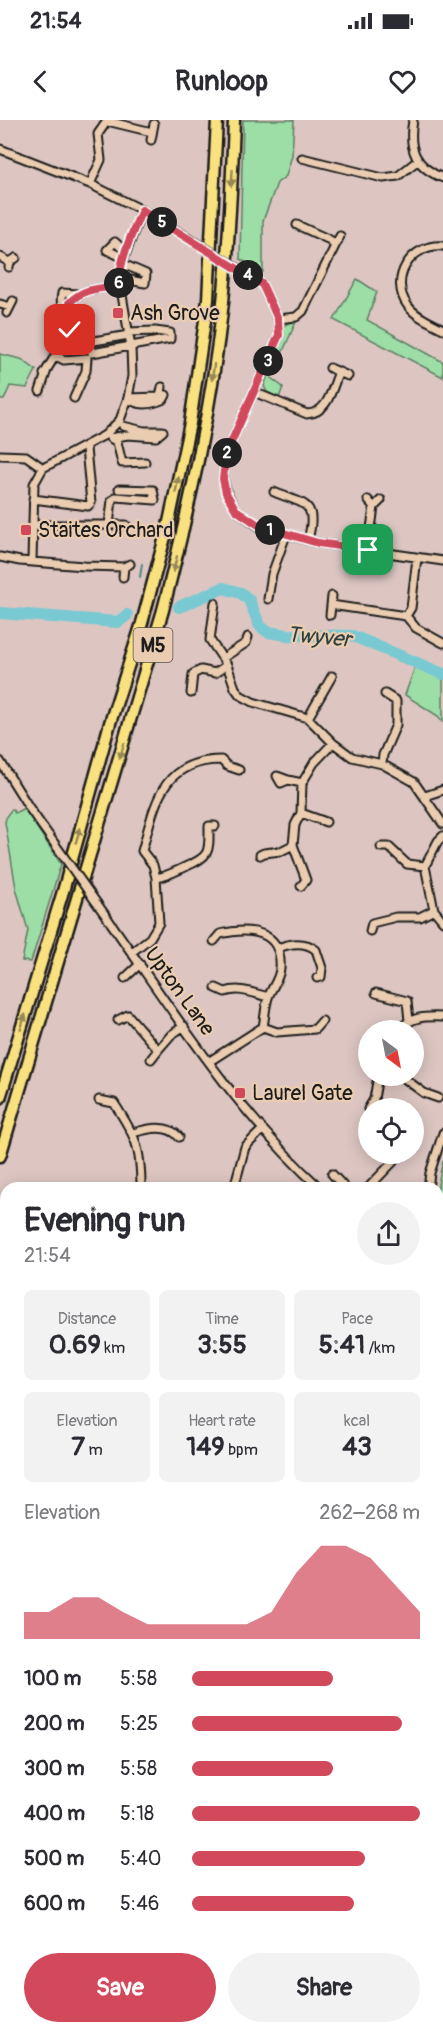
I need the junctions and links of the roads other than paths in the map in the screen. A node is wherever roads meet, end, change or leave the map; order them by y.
1 (217, 120) edge
2 (234, 120) edge
3 (413, 120) edge
4 (151, 140) dead end
5 (0, 149) edge
6 (417, 160) junction
7 (306, 162) dead end
8 (443, 178) edge
9 (90, 184) junction
10 (142, 210) junction
11 (299, 228) dead end
12 (340, 236) dead end
13 (335, 246) junction
14 (443, 246) edge
15 (0, 257) edge
16 (124, 258) junction
17 (12, 262) dead end
18 (119, 278) junction
19 (120, 286) junction
20 (78, 294) junction
21 (0, 304) edge
22 (10, 307) dead end
23 (278, 319) junction
24 (443, 329) edge
25 (70, 330) junction
26 (128, 334) junction
27 (88, 342) junction
28 (63, 344) junction
29 (130, 347) junction
30 (56, 356) junction
31 (330, 368) dead end
32 (339, 372) junction
33 (348, 376) dead end
34 (162, 387) dead end
35 (40, 391) dead end
36 (254, 392) junction
37 (166, 395) dead end
38 (74, 398) dead end
39 (128, 398) junction
40 (121, 423) junction
41 (113, 438) junction
42 (86, 448) dead end
43 (0, 455) edge
44 (145, 462) dead end
45 (43, 468) junction
46 (274, 492) dead end
47 (116, 496) dead end
48 (33, 499) junction
49 (368, 500) dead end
50 (381, 500) dead end
51 (374, 507) junction
52 (33, 525) junction
53 (109, 525) junction
54 (126, 525) dead end
55 (286, 535) junction
56 (308, 540) junction
57 (368, 550) junction
58 (0, 557) edge
59 (417, 558) junction
60 (32, 561) junction
61 (443, 561) edge
62 (123, 577) dead end
63 (332, 596) dead end
64 (268, 599) dead end
65 (215, 603) dead end
66 (331, 605) junction
67 (330, 615) dead end
68 (406, 616) junction
69 (248, 637) dead end
70 (443, 643) edge
71 (223, 658) junction
72 (227, 665) junction
73 (328, 679) dead end
74 (191, 693) dead end
75 (385, 694) dead end
76 (308, 718) junction
77 (333, 743) junction
78 (0, 761) edge
79 (382, 764) junction
80 (239, 770) dead end
81 (288, 780) dead end
82 (302, 783) junction
83 (443, 790) edge
84 (425, 796) junction
85 (301, 813) junction
86 (326, 822) dead end
87 (443, 824) edge
88 (209, 826) dead end
89 (443, 836) edge
90 (293, 845) junction
91 (381, 847) dead end
92 (262, 852) dead end
93 (425, 866) junction
94 (156, 878) junction
95 (301, 886) dead end
96 (434, 910) junction
97 (443, 921) edge
98 (370, 931) dead end
99 (214, 941) dead end
100 (278, 948) junction
101 (132, 952) junction
102 (140, 964) junction
103 (125, 978) dead end
104 (317, 978) dead end
105 (216, 988) dead end
106 (376, 993) dead end
107 (268, 997) junction
108 (443, 1017) edge
109 (118, 1020) dead end
110 (409, 1020) edge
111 (413, 1020) edge
112 (322, 1021) dead end
113 (184, 1026) junction
114 (262, 1027) junction
115 (158, 1050) junction
116 (150, 1059) dead end
117 (210, 1061) junction
118 (415, 1086) edge
119 (0, 1098) edge
120 (438, 1098) dead end
121 (99, 1100) dead end
122 (262, 1130) junction
123 (133, 1133) junction
124 (443, 1134) edge
125 (180, 1137) dead end
126 (0, 1156) edge
127 (391, 1164) edge
128 (332, 1174) dead end
129 (378, 1180) joint
130 (141, 1182) edge
131 (236, 1182) edge
132 (314, 1182) edge
133 (339, 1182) edge
134 (376, 1182) edge
135 (429, 1182) edge

119 -> 1 highway, M5
2 -> 126 highway, M5
3 - 6 street
4 - 9 street
5 - 9 street
6 - 7 street
6 - 8 street
9 - 10 street
10 - 16 street
10 - 23 street, bridge
11 - 13 street
12 - 13 street
13 - 23 street
14 - 24 street
15 - 17 street
16 - 18 street
16 - 18 street
18 - 19 street
19 - 20 street
19 - 26 street
20 - 25 street
20 - 25 street
21 - 22 street
23 - 36 street
25 - 28 street
26 - 27 street
26 - 29 street
26 - 29 street
27 - 28 street
27 - 29 street
28 - 30 street
29 - 39 street
30 - 35 street
30 - 38 street
31 - 32 street
32 - 33 street
32 - 36 street
34 - 39 street
36 - 55 street
37 - 39 street
39 - 40 street
40 - 41 street
40 - 41 street
40 - 41 street
41 - 44 street
41 - 45 street
42 - 48 street
43 - 45 street
45 - 48 street
46 - 56 street
47 - 53 street
48 - 52 street
49 - 51 street
50 - 51 street
51 - 57 street
52 - 53 street
52 - 60 street
53 - 54 street
55 - 56 street
55 - 64 street
56 - 57 street
57 - 59 street
58 - 60 street
59 - 61 street
59 - 68 street
60 - 62 street
63 - 66 street
65 - 71 street
66 - 67 street
66 - 68 street
68 - 70 street
69 - 71 street
71 - 72 street
72 - 74 street
72 - 76 street
73 - 76 street
75 - 79 street
76 - 77 street
77 - 79 street
77 - 82 street
78 - 101 street, Upton Lane, bridge
79 - 84 street
80 - 94 street
81 - 82 street
82 - 85 street
83 - 84 street
84 - 87 street
85 - 86 street
85 - 90 street
88 - 94 street
89 - 93 street
90 - 92 street
90 - 95 street
91 - 93 street
93 - 96 street
94 - 101 street
96 - 97 street
96 - 98 street
99 - 100 street
100 - 104 street
100 - 107 street
101 - 102 street, Upton Lane
102 - 103 street
102 - 113 street, Upton Lane
105 - 107 street
106 - 110 street
107 - 114 street
108 - 111 street
109 - 115 street
112 - 114 street
113 - 115 street
113 - 117 street, Upton Lane
114 - 117 street
115 - 116 street
117 - 122 street, Upton Lane
118 - 120 street
121 - 123 street
122 - 131 street
122 - 132 street, Upton Lane
123 - 125 street
123 - 130 street
124 - 135 street
127 - 129 street
128 - 133 street
129 - 134 street

